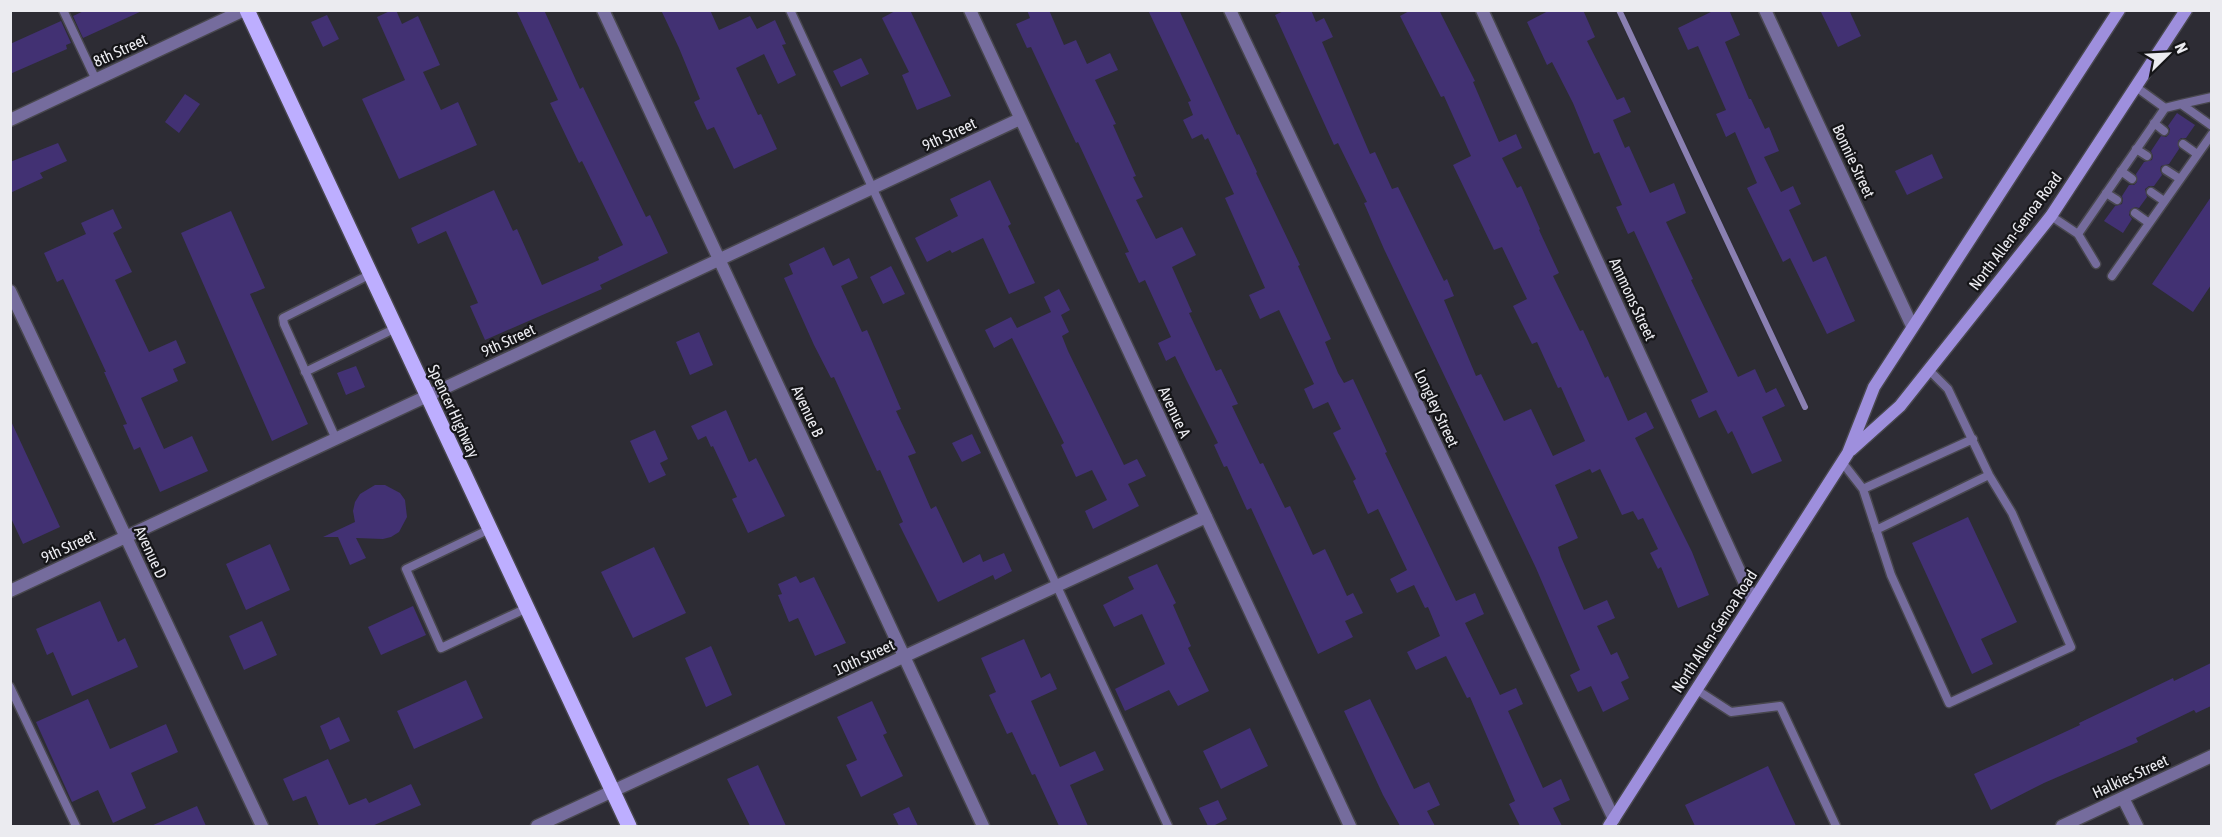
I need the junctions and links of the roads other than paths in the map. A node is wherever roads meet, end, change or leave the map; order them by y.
1 (63, 10) edge
2 (246, 10) edge
3 (603, 10) edge
4 (790, 10) edge
5 (970, 10) edge
6 (1230, 10) edge
7 (1482, 10) edge
8 (1765, 10) edge
9 (2119, 10) edge
10 (2186, 10) edge
11 (96, 80) junction
12 (2136, 87) junction
13 (2211, 97) edge
14 (2181, 104) junction
15 (2165, 108) junction
16 (1020, 119) junction
17 (10, 120) edge
18 (2154, 123) junction
19 (2211, 126) edge
20 (2164, 131) dead end
21 (2211, 134) edge
22 (2183, 144) dead end
23 (2136, 149) junction
24 (2197, 154) junction
25 (2147, 156) dead end
26 (2166, 170) dead end
27 (2121, 171) junction
28 (2132, 179) dead end
29 (2180, 179) junction
30 (872, 188) junction
31 (2151, 192) dead end
32 (2106, 193) junction
33 (2117, 200) dead end
34 (2164, 201) junction
35 (2135, 213) dead end
36 (2051, 216) junction
37 (2149, 223) junction
38 (2078, 234) junction
39 (719, 260) junction
40 (2096, 264) dead end
41 (371, 274) junction
42 (2112, 276) dead end
43 (10, 291) edge
44 (1912, 326) junction
45 (396, 328) junction
46 (1929, 370) junction
47 (305, 372) junction
48 (428, 396) junction
49 (336, 439) junction
50 (1973, 439) junction
51 (1845, 457) junction
52 (1989, 475) junction
53 (1863, 489) junction
54 (1206, 517) junction
55 (490, 529) junction
56 (1876, 530) junction
57 (126, 537) junction
58 (1057, 586) junction
59 (10, 591) edge
60 (1753, 601) junction
61 (527, 608) junction
62 (904, 656) junction
63 (10, 687) edge
64 (1696, 690) junction
65 (2211, 756) edge
66 (612, 792) junction
67 (2123, 798) junction
68 (1612, 823) edge
69 (76, 826) edge
70 (262, 826) edge
71 (538, 826) edge
72 (629, 826) edge
73 (983, 826) edge
74 (1168, 826) edge
75 (1350, 826) edge
76 (1836, 826) edge
77 (2062, 826) edge
78 (2137, 826) edge

1 - 11 lane
2 - 11 street, 8th Street
2 - 41 main road, Spencer Highway
3 - 39 street, Avenue B
4 - 30 lane
5 - 16 street, Avenue A
6 - 68 street, Longley Street
7 - 60 street, Ammons Street
8 - 44 street, Bonnie Street
9 - 44 main road, North Allen-Genoa Road
10 - 12 main road, North Allen-Genoa Road
11 - 17 street, 8th Street
12 - 15 lane
12 - 36 main road, North Allen-Genoa Road
13 - 14 lane
14 - 15 lane
14 - 19 lane
15 - 18 lane
16 - 30 street, 9th Street
16 - 54 street, Avenue A
18 - 20 lane
18 - 23 lane
21 - 24 lane
22 - 24 lane
23 - 25 lane
23 - 27 lane
24 - 29 lane
26 - 29 lane
27 - 28 lane
27 - 32 lane
29 - 34 lane
30 - 39 street, 9th Street
30 - 58 lane
31 - 34 lane
32 - 33 lane
32 - 38 lane
34 - 37 lane
35 - 37 lane
36 - 38 lane
36 - 46 main road, North Allen-Genoa Road
37 - 42 lane
38 - 40 lane
39 - 48 street, 9th Street
39 - 62 street, Avenue B
41 - 45 main road, Spencer Highway
41 - 47 lane
43 - 57 street, Avenue D
44 - 51 main road, North Allen-Genoa Road
45 - 47 lane
45 - 48 main road, Spencer Highway
46 - 50 lane
46 - 51 main road, North Allen-Genoa Road
47 - 49 lane
48 - 49 street, 9th Street
48 - 55 main road, Spencer Highway
49 - 57 street, 9th Street
50 - 52 lane
50 - 53 lane
51 - 53 lane
51 - 60 main road, North Allen-Genoa Road
52 - 56 lane
52 - 56 lane
53 - 56 lane
54 - 58 street, 10th Street
54 - 75 street, Avenue A
55 - 61 main road, Spencer Highway
55 - 61 lane
57 - 59 street, 9th Street
57 - 70 street, Avenue D
58 - 62 street, 10th Street
58 - 74 lane
60 - 64 main road, North Allen-Genoa Road
61 - 66 main road, Spencer Highway
62 - 66 street, 10th Street
62 - 73 street, Avenue B
63 - 69 lane
64 - 68 main road, North Allen-Genoa Road
64 - 76 lane
65 - 67 street, Halkies Street
66 - 71 street, 10th Street
66 - 72 main road, Spencer Highway
67 - 77 street, Halkies Street
67 - 78 street

